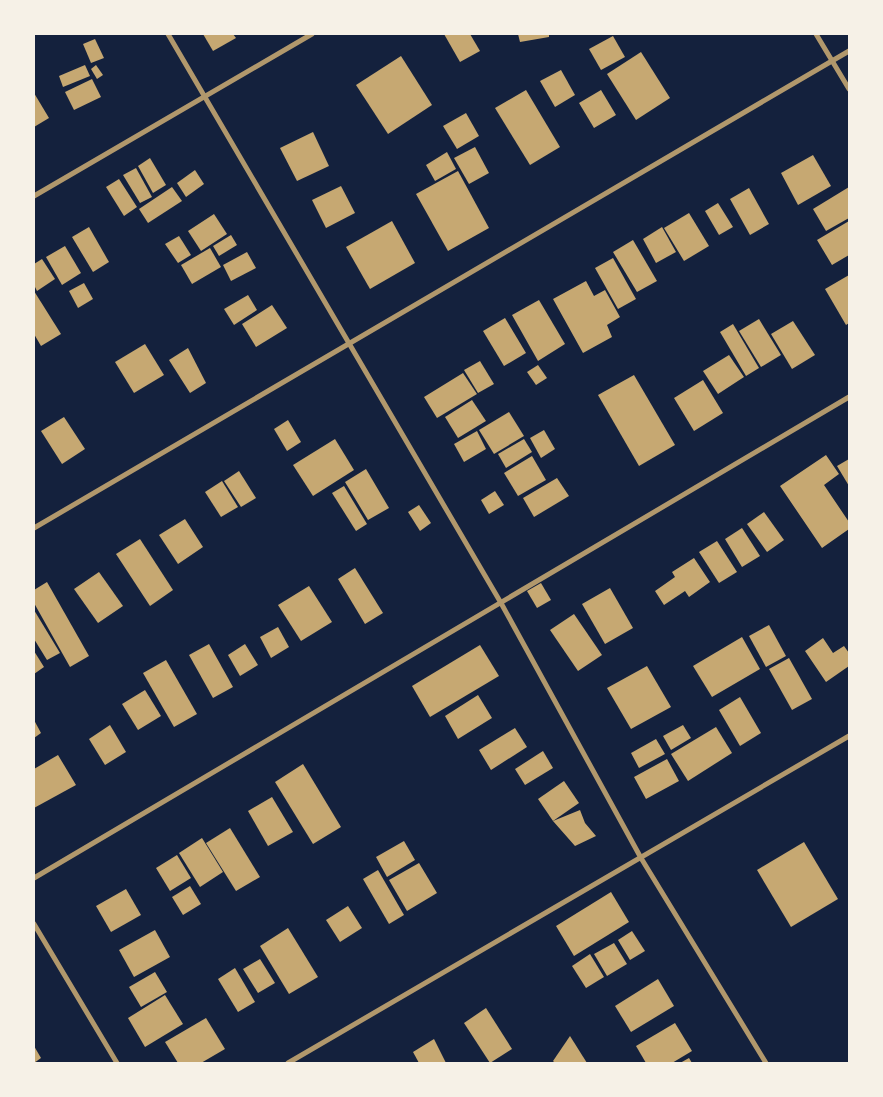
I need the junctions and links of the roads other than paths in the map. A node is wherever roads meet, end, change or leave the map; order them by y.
1 (168, 34) edge
2 (312, 34) edge
3 (816, 34) edge
4 (849, 52) edge
5 (833, 61) junction
6 (849, 88) edge
7 (204, 96) junction
8 (34, 196) edge
9 (348, 344) junction
10 (849, 397) edge
11 (34, 528) edge
12 (501, 603) junction
13 (849, 736) edge
14 (641, 858) junction
15 (34, 878) edge
16 (34, 924) edge
17 (117, 1063) edge
18 (288, 1063) edge
19 (766, 1063) edge

1 - 7 street
2 - 7 street
3 - 5 street
4 - 5 street
5 - 6 street
5 - 9 street
7 - 8 street
7 - 9 street
9 - 11 street
9 - 12 street
10 - 12 street
12 - 14 street
12 - 15 street
13 - 14 street
14 - 18 street
14 - 19 street
16 - 17 street

